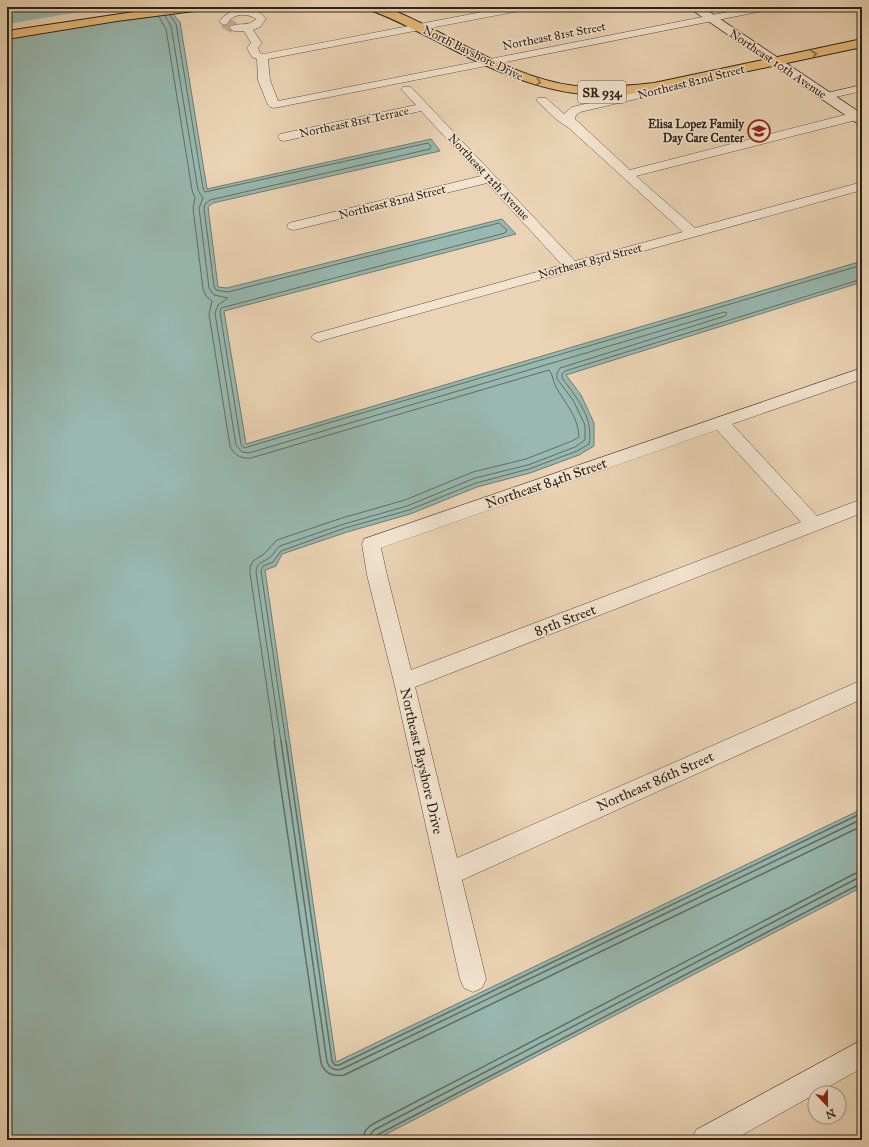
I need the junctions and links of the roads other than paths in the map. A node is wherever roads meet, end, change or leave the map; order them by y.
1 (142, 7) edge
2 (371, 7) edge
3 (524, 7) edge
4 (694, 7) edge
5 (768, 7) edge
6 (189, 8) edge
7 (711, 18) junction
8 (224, 22) dead end
9 (420, 27) junction
10 (234, 28) tunnel mouth
11 (247, 28) junction
12 (7, 29) edge
13 (7, 35) edge
14 (862, 43) edge
15 (262, 57) junction
16 (489, 62) junction
17 (776, 62) junction
18 (719, 74) junction
19 (862, 88) edge
20 (407, 89) dead end
21 (827, 96) junction
22 (590, 106) junction
23 (424, 107) junction
24 (859, 118) edge
25 (573, 125) junction
26 (284, 137) dead end
27 (627, 174) junction
28 (490, 178) junction
29 (862, 186) edge
30 (294, 226) dead end
31 (692, 233) junction
32 (571, 266) junction
33 (319, 337) dead end
34 (862, 373) edge
35 (720, 422) junction
36 (862, 506) edge
37 (814, 525) junction
38 (371, 544) joint
39 (404, 682) junction
40 (862, 689) edge
41 (448, 874) junction
42 (473, 979) dead end
43 (862, 1053) edge
44 (706, 1140) edge

1 - 12 main road
2 - 9 main road, North Bayshore Drive / SR 934
3 - 9 street
4 - 7 street, Northeast 10th Avenue
5 - 7 street, Northeast 81st Street
6 - 13 main road
7 - 16 street, Northeast 81st Street
7 - 17 street, Northeast 10th Avenue
8 - 11 street
9 - 15 street
9 - 16 main road, North Bayshore Drive / SR 934
10 - 11 street
11 - 15 street
17 -> 14 main road, Northeast 82nd Street / SR 934
15 - 16 street, Northeast 81st Street
16 -> 18 main road, North Bayshore Drive / SR 934
17 - 18 main road, Northeast 82nd Street / SR 934
17 - 21 street, Northeast 10th Avenue
18 - 22 street, Northeast 82nd Street
19 - 21 street
20 - 23 street, Northeast 12th Avenue
21 - 24 street, Northeast 10th Avenue
22 - 25 street, Northeast 82nd Street
22 - 25 street, Northeast 82nd Street
23 - 26 street, Northeast 81st Terrace
23 - 28 street, Northeast 12th Avenue
24 - 27 street
25 - 27 street
27 - 31 street
28 - 30 street, Northeast 82nd Street
28 - 32 street, Northeast 12th Avenue
29 - 31 street, Northeast 83rd Street
31 - 32 street, Northeast 83rd Street
32 - 33 street, Northeast 83rd Street
34 - 35 street
35 - 37 street
35 - 38 street, Northeast 84th Street
36 - 37 street, 85th Street
37 - 39 street, 85th Street
38 - 39 street, Northeast Bayshore Drive
39 - 41 street, Northeast Bayshore Drive
40 - 41 street, Northeast 86th Street
41 - 42 street, Northeast Bayshore Drive
43 - 44 street

